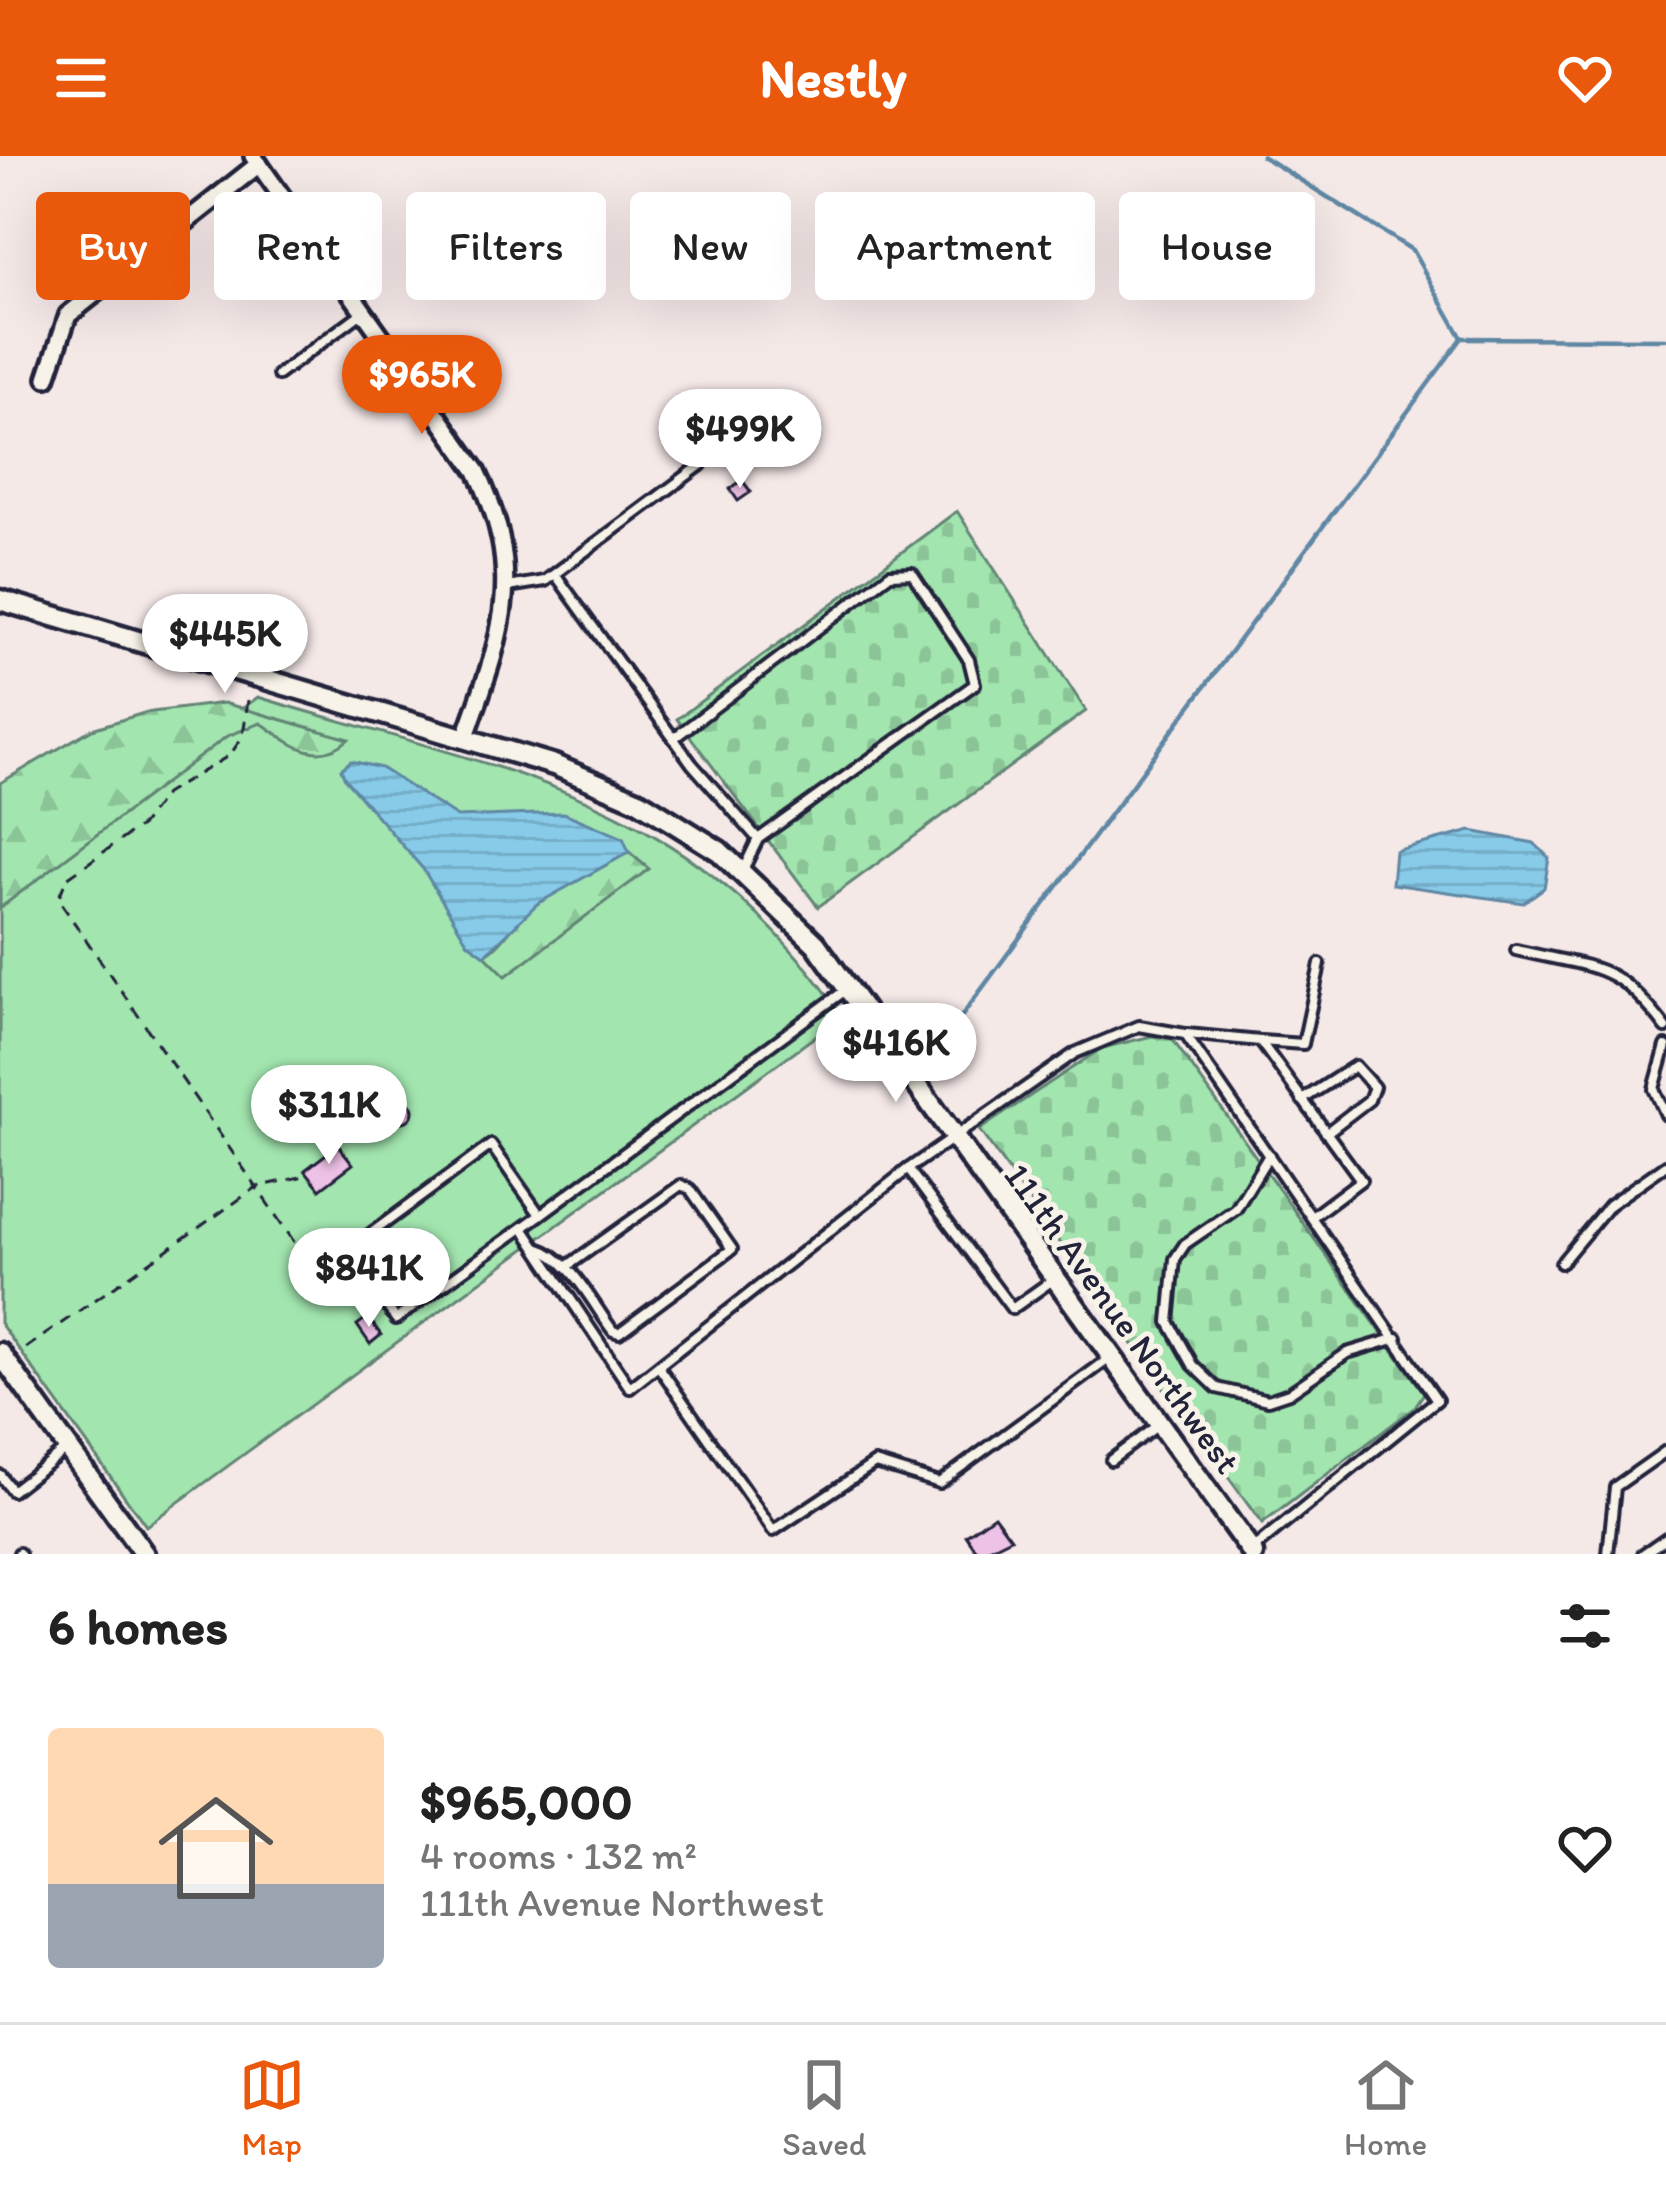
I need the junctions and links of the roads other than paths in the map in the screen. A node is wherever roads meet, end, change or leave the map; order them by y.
1 (256, 160) edge
2 (364, 311) junction
3 (278, 375) dead end
4 (47, 378) dead end
5 (701, 465) dead end
6 (555, 574) junction
7 (508, 587) junction
8 (0, 600) edge
9 (674, 739) junction
10 (465, 740) junction
11 (758, 839) junction
12 (743, 870) junction
13 (1516, 950) dead end
14 (1320, 964) dead end
15 (848, 988) junction
16 (1666, 1028) edge
17 (1186, 1034) junction
18 (1260, 1041) junction
19 (1666, 1046) edge
20 (1302, 1100) junction
21 (1666, 1115) edge
22 (1326, 1133) junction
23 (953, 1139) junction
24 (1270, 1154) junction
25 (1666, 1165) edge
26 (908, 1168) junction
27 (540, 1215) junction
28 (1313, 1216) junction
29 (523, 1228) junction
30 (536, 1248) junction
31 (1561, 1263) dead end
32 (566, 1268) junction
33 (1054, 1278) junction
34 (1397, 1338) junction
35 (0, 1353) edge
36 (1112, 1357) junction
37 (659, 1367) junction
38 (1160, 1424) junction
39 (68, 1448) junction
40 (1666, 1451) edge
41 (1111, 1460) dead end
42 (0, 1475) edge
43 (1666, 1538) edge
44 (1252, 1552) edge
45 (144, 1554) edge
46 (1608, 1554) edge
47 (1643, 1554) edge

1 - 2 street
1 - 4 street
2 - 3 lane
2 - 7 street
5 - 6 lane
6 - 7 lane
6 - 9 lane
7 - 10 street
8 - 10 street, 111th Avenue Northwest
9 - 11 lane
9 - 11 lane
10 - 12 street, 111th Avenue Northwest
11 - 12 lane
12 - 15 street, 111th Avenue Northwest
13 - 16 lane
14 - 18 lane
15 - 23 street, 111th Avenue Northwest
15 - 27 lane
17 - 18 lane
17 - 23 lane
17 - 24 lane
18 - 20 lane
19 - 21 lane
20 - 22 lane
20 - 22 lane
22 - 28 lane
23 - 26 lane
23 - 33 street, 111th Avenue Northwest
24 - 28 lane
24 - 34 lane
25 - 31 lane
26 - 33 lane
26 - 37 lane
27 - 29 lane
27 - 29 lane
28 - 34 lane
29 - 30 lane
30 - 32 lane
30 - 37 lane
32 - 32 lane
33 - 36 street, 111th Avenue Northwest
34 - 44 lane
35 - 39 street
36 - 37 lane
36 - 38 street, 111th Avenue Northwest
38 - 41 lane
38 - 44 street, 111th Avenue Northwest
39 - 42 lane
39 - 45 street
40 - 46 lane
43 - 47 lane

